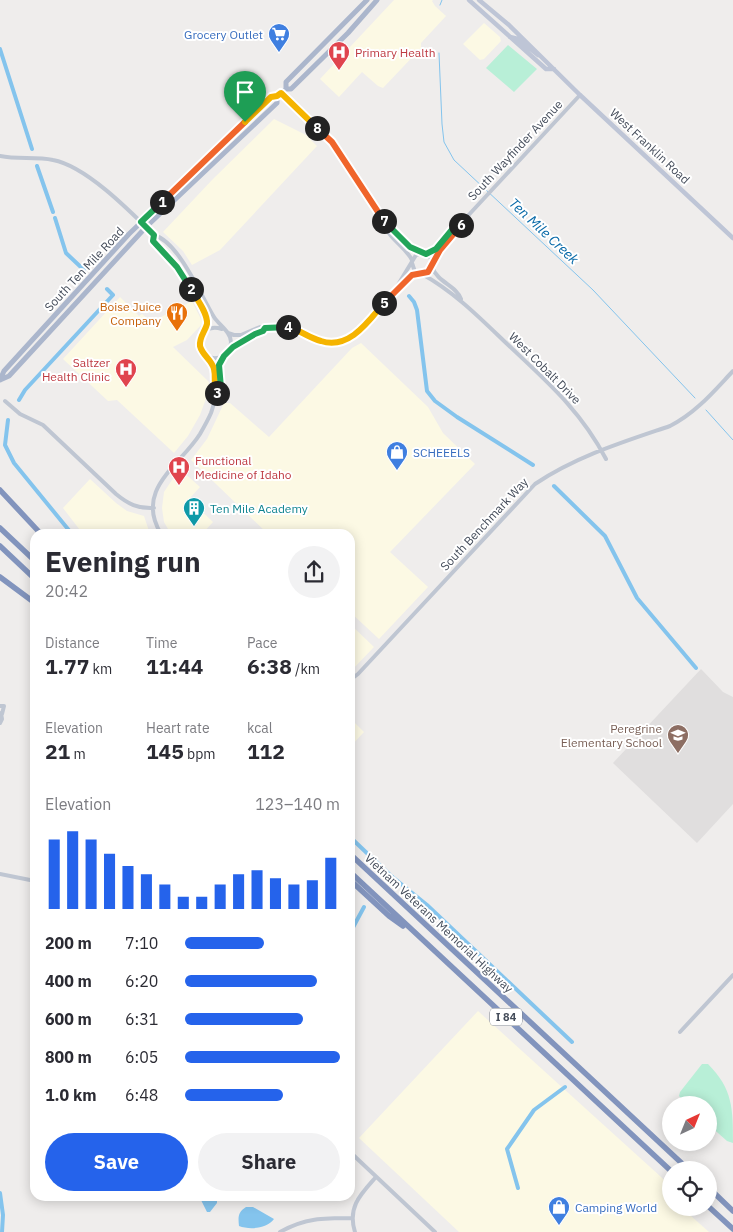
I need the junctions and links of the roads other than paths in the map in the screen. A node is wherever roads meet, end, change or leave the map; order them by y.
1 (367, 0) edge
2 (377, 0) edge
3 (469, 0) edge
4 (479, 0) edge
5 (510, 37) junction
6 (544, 57) junction
7 (554, 70) junction
8 (286, 89) junction
9 (279, 95) junction
10 (580, 95) junction
11 (0, 156) edge
12 (464, 220) junction
13 (385, 223) junction
14 (143, 225) junction
15 (154, 235) junction
16 (733, 238) edge
17 (424, 254) junction
18 (412, 261) junction
19 (432, 266) junction
20 (420, 274) junction
21 (393, 293) junction
22 (461, 300) junction
23 (265, 328) junction
24 (204, 331) junction
25 (226, 331) junction
26 (228, 351) junction
27 (208, 356) junction
28 (224, 356) junction
29 (733, 371) edge
30 (0, 380) edge
31 (217, 393) junction
32 (5, 401) dead end
33 (601, 449) junction
34 (606, 459) dead end
35 (0, 490) edge
36 (154, 508) junction
37 (0, 528) edge
38 (36, 529) edge
39 (159, 529) edge
40 (0, 546) edge
41 (30, 556) edge
42 (30, 573) edge
43 (0, 577) edge
44 (30, 599) edge
45 (355, 676) edge
46 (0, 706) edge
47 (1, 713) edge
48 (0, 723) edge
49 (355, 859) edge
50 (0, 874) edge
51 (355, 877) edge
52 (30, 879) edge
53 (355, 885) edge
54 (426, 943) junction
55 (733, 976) edge
56 (680, 1032) dead end
57 (355, 1157) edge
58 (679, 1161) edge
59 (662, 1164) edge
60 (376, 1177) junction
61 (717, 1196) edge
62 (733, 1211) edge
63 (717, 1214) edge
64 (352, 1218) junction
65 (733, 1229) edge
66 (280, 1232) edge
67 (355, 1232) edge
68 (435, 1232) edge

1 - 8 main road, South Ten Mile Road
2 - 8 main road, South Ten Mile Road
3 - 5 main road, West Franklin Road
4 - 6 main road, West Franklin Road
5 - 6 main road
5 - 7 main road, West Franklin Road
6 - 7 main road, West Franklin Road
7 - 10 main road, West Franklin Road
8 - 9 main road, South Ten Mile Road
9 - 13 street
9 - 14 main road, South Ten Mile Road
10 - 12 street, South Wayfinder Avenue
10 - 16 main road, West Franklin Road
11 - 14 street
12 - 17 street, South Wayfinder Avenue
12 - 19 street, South Wayfinder Avenue
13 - 17 street
13 - 18 street
14 - 15 street
14 - 30 main road, South Ten Mile Road
15 - 24 street
15 - 25 street
17 - 18 street
17 - 19 street
18 - 20 street
18 - 21 street
19 - 20 street
19 - 22 street, West Cobalt Drive
20 - 21 street
20 - 22 street, West Cobalt Drive
21 - 23 street
22 - 33 street, West Cobalt Drive
23 - 25 street
23 - 26 street
24 - 25 street
24 - 27 street
25 - 26 street
26 - 28 street
27 - 28 street
27 - 31 street
28 - 31 street
29 - 33 street, South Benchmark Way
31 - 36 street
32 - 36 street
33 - 34 street, West Cobalt Drive
33 - 45 street, South Benchmark Way
35 - 38 highway
36 - 39 street
37 - 41 highway
40 - 42 highway
43 - 44 highway
46 - 47 street
47 - 48 street
49 - 58 highway, Vietnam Veterans Memorial Highway / I 84
50 - 52 street
51 - 54 highway, Vietnam Veterans Memorial Highway / I 84
53 - 54 highway
54 - 59 highway, Vietnam Veterans Memorial Highway / I 84
55 - 56 street
57 - 60 street
60 - 64 street
60 - 68 street
61 - 62 highway
63 - 65 highway
64 - 66 street
64 - 67 street

